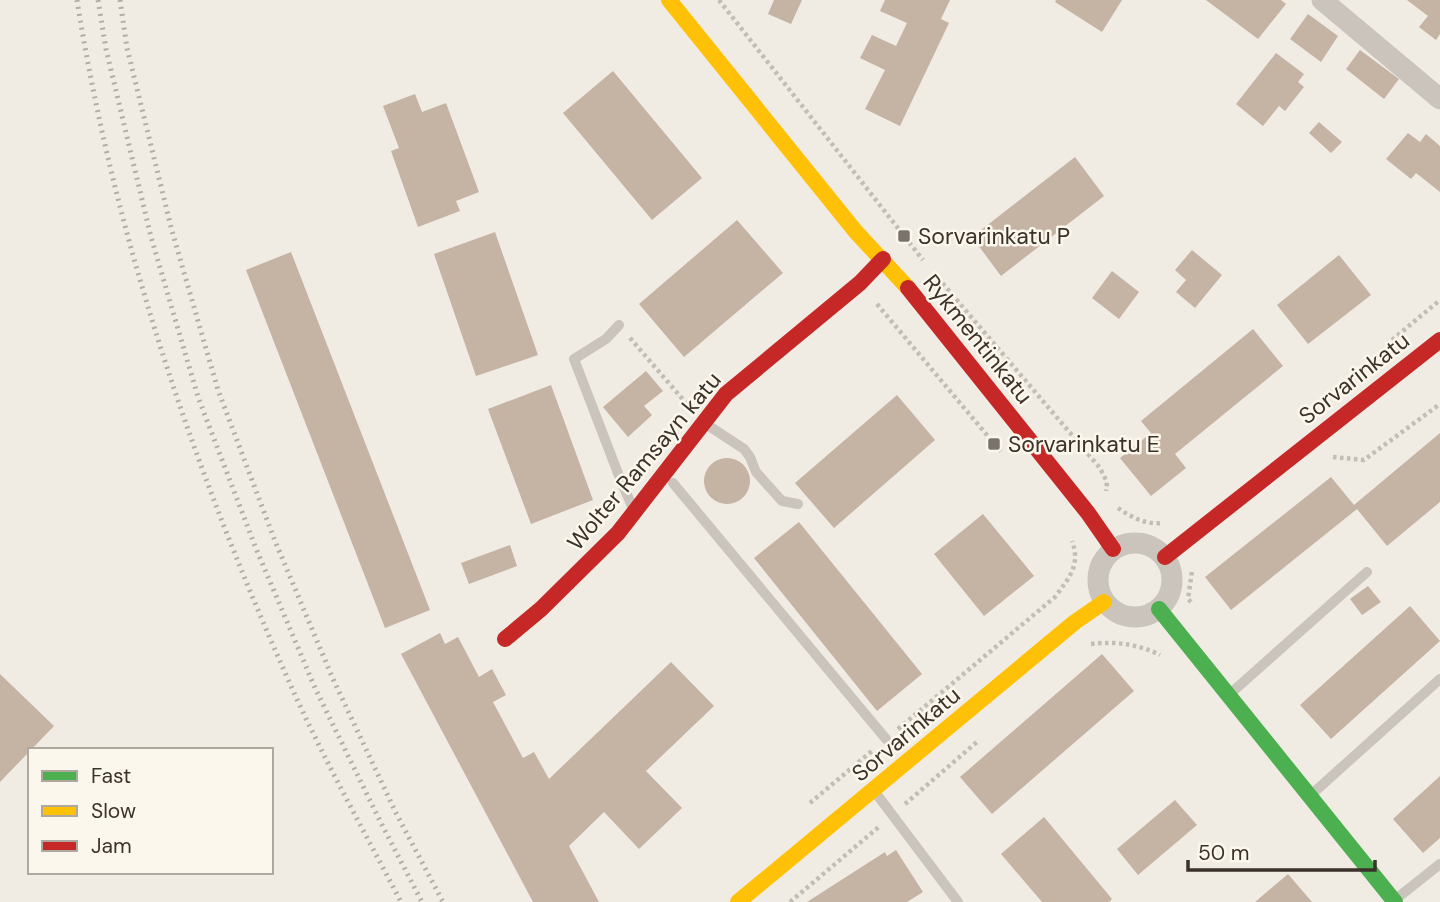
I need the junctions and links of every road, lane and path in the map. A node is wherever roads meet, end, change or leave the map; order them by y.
1 (669, 0) edge
2 (719, 0) edge
3 (1322, 0) edge
4 (1440, 99) edge
5 (883, 258) junction
6 (927, 266) dead end
7 (936, 276) dead end
8 (860, 283) junction
9 (619, 325) joint
10 (1440, 340) edge
11 (1440, 404) edge
12 (692, 408) dead end
13 (703, 421) junction
14 (1002, 454) dead end
15 (1324, 457) dead end
16 (673, 483) dead end
17 (1105, 499) dead end
18 (798, 504) dead end
19 (635, 512) junction
20 (1113, 549) junction
21 (1165, 557) junction
22 (1197, 565) dead end
23 (1367, 572) dead end
24 (1104, 602) junction
25 (1194, 608) dead end
26 (1159, 609) junction
27 (505, 639) dead end
28 (1187, 643) junction
29 (1081, 653) dead end
30 (1440, 679) edge
31 (1228, 694) junction
32 (988, 733) dead end
33 (886, 739) dead end
34 (873, 790) junction
35 (1310, 796) junction
36 (893, 814) junction
37 (1440, 864) edge
38 (1394, 901) edge
39 (738, 902) edge
40 (790, 902) edge
41 (958, 902) edge

1 - 5 street, Rykmentinkatu
2 - 6 path
3 - 4 street
5 - 8 street, Wolter Ramsayn katu
5 - 20 street, Rykmentinkatu
7 - 17 path
8 - 13 street, Wolter Ramsayn katu
8 - 14 path
9 - 12 path
9 - 19 lane
10 - 21 street, Sorvarinkatu
11 - 15 path
13 - 18 lane
13 - 19 street, Wolter Ramsayn katu
16 - 33 lane
19 - 27 street, Wolter Ramsayn katu
20 - 21 street
20 - 24 street
21 - 26 street
22 - 25 path
23 - 31 lane
24 - 26 street
24 - 34 street, Sorvarinkatu
26 - 28 street
28 - 29 path
28 - 31 street
30 - 35 lane
31 - 35 street
32 - 36 path
34 - 36 lane
34 - 39 street, Sorvarinkatu
35 - 38 street
36 - 40 path
36 - 41 lane
37 - 38 lane

